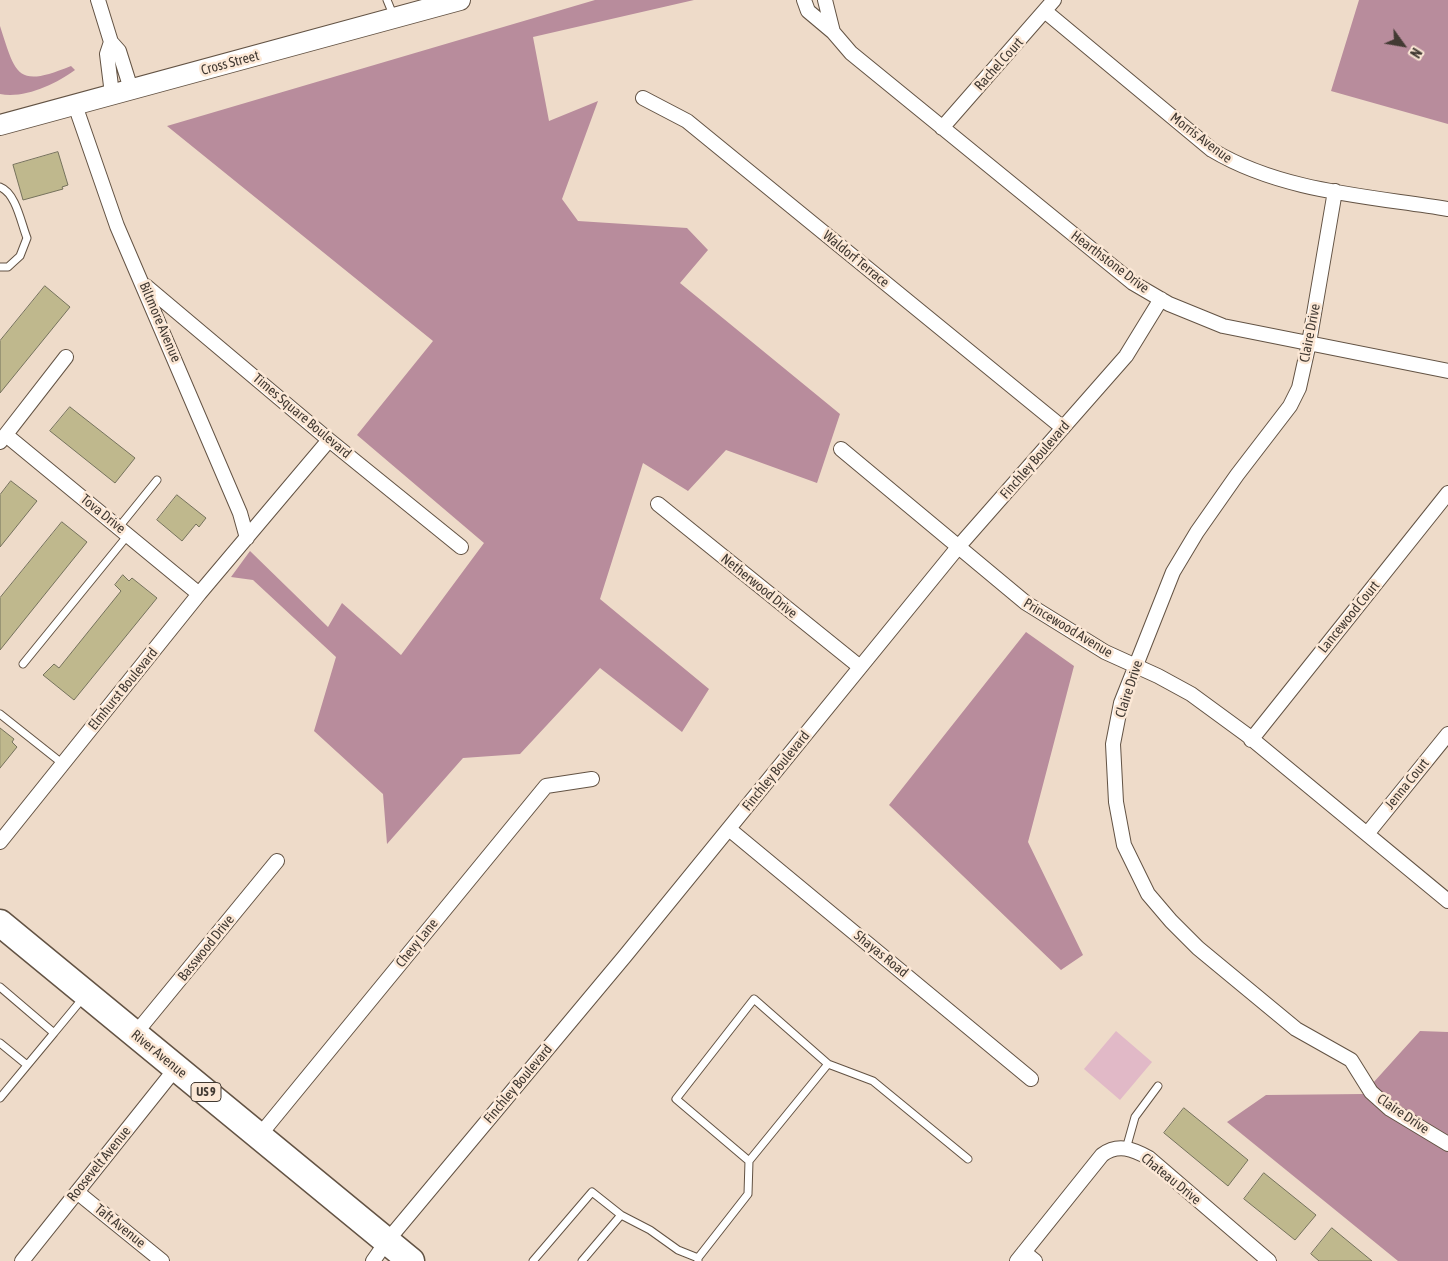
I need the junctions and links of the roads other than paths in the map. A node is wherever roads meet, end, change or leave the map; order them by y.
1 (98, 0) edge
2 (460, 0) edge
3 (804, 0) edge
4 (825, 0) edge
5 (1054, 0) edge
6 (391, 9) edge
7 (1046, 12) junction
8 (833, 32) junction
9 (111, 42) junction
10 (121, 92) junction
11 (643, 98) dead end
12 (75, 105) junction
13 (0, 126) edge
14 (942, 128) junction
15 (0, 187) edge
16 (1334, 190) junction
17 (1448, 209) edge
18 (0, 267) edge
19 (144, 283) junction
20 (1161, 299) junction
21 (1309, 343) junction
22 (66, 358) dead end
23 (1448, 371) edge
24 (1063, 428) junction
25 (3, 439) edge
26 (329, 440) junction
27 (841, 449) dead end
28 (157, 480) dead end
29 (1448, 494) edge
30 (658, 504) dead end
31 (123, 531) junction
32 (246, 538) junction
33 (959, 546) junction
34 (461, 547) dead end
35 (199, 594) junction
36 (23, 664) dead end
37 (1135, 665) junction
38 (860, 667) junction
39 (0, 714) edge
40 (1448, 734) edge
41 (1251, 740) junction
42 (63, 764) junction
43 (592, 780) dead end
44 (729, 829) junction
45 (1367, 834) junction
46 (0, 842) edge
47 (277, 861) dead end
48 (1448, 901) edge
49 (0, 923) edge
50 (0, 987) edge
51 (86, 994) junction
52 (54, 1033) junction
53 (135, 1034) junction
54 (0, 1043) edge
55 (828, 1064) junction
56 (27, 1065) junction
57 (176, 1068) junction
58 (1031, 1079) dead end
59 (1158, 1086) dead end
60 (0, 1098) edge
61 (259, 1136) junction
62 (1448, 1144) edge
63 (1126, 1149) junction
64 (968, 1159) dead end
65 (748, 1161) junction
66 (77, 1192) junction
67 (621, 1215) junction
68 (380, 1251) edge
69 (1025, 1258) edge
70 (698, 1259) edge
71 (22, 1261) edge
72 (162, 1261) edge
73 (411, 1261) edge
74 (533, 1261) edge
75 (582, 1261) edge
76 (1269, 1261) edge

1 - 9 street
2 - 6 main road, Cross Street
3 - 8 street, Hearthstone Drive
4 - 8 street, Hearthstone Drive
5 - 7 street, Rachel Court
6 - 10 main road, Cross Street
7 - 14 street, Rachel Court
7 - 16 street, Morris Avenue
8 - 14 street, Hearthstone Drive
9 - 10 street
9 - 10 street
10 - 12 main road, Cross Street
11 - 24 street, Waldorf Terrace
12 - 13 main road, Cross Street
12 - 19 street, Biltmore Avenue
14 - 20 street, Hearthstone Drive
15 - 18 lane
16 - 17 street, Morris Avenue
16 - 21 street, Claire Drive
19 - 26 street, Times Square Boulevard
19 - 32 street, Biltmore Avenue
20 - 21 street, Hearthstone Drive
20 - 24 street, Finchley Boulevard
21 - 23 street, Hearthstone Drive
21 - 37 street, Claire Drive
22 - 25 street, Tova Drive
24 - 33 street, Finchley Boulevard
25 - 31 street, Tova Drive
26 - 32 street, Elmhurst Boulevard
26 - 34 street, Times Square Boulevard
27 - 33 street, Princewood Avenue
28 - 31 lane
29 - 41 street, Lancewood Court
30 - 38 street, Netherwood Drive
31 - 35 street, Tova Drive
31 - 36 lane
32 - 35 street, Elmhurst Boulevard
33 - 37 street, Princewood Avenue
33 - 38 street, Finchley Boulevard
35 - 42 street, Elmhurst Boulevard
37 - 41 street, Princewood Avenue
37 - 62 street, Claire Drive
38 - 44 street, Finchley Boulevard
39 - 42 lane
40 - 45 street, Jenna Court
41 - 45 street, Princewood Avenue
42 - 46 street, Elmhurst Boulevard
43 - 61 street, Chevy Lane
44 - 58 street, Shayas Road
44 - 68 street, Finchley Boulevard
45 - 48 street, Princewood Avenue
47 - 53 street, Basswood Drive
49 - 51 highway, River Avenue / US 9
50 - 52 lane
51 - 52 lane
51 - 53 highway, River Avenue / US 9
52 - 56 lane
53 - 57 highway, River Avenue / US 9
54 - 56 lane
55 - 64 lane
55 - 65 lane
55 - 65 lane
56 - 60 lane
57 - 61 highway, River Avenue / US 9
57 - 66 street, Roosevelt Avenue
59 - 63 lane
61 - 68 highway, River Avenue / US 9
63 - 69 street, Chateau Drive
63 - 76 street, Chateau Drive
65 - 70 lane
66 - 71 street, Roosevelt Avenue
66 - 72 street, Taft Avenue
67 - 70 lane
67 - 74 lane
67 - 75 lane
68 - 73 highway, River Avenue / US 9

